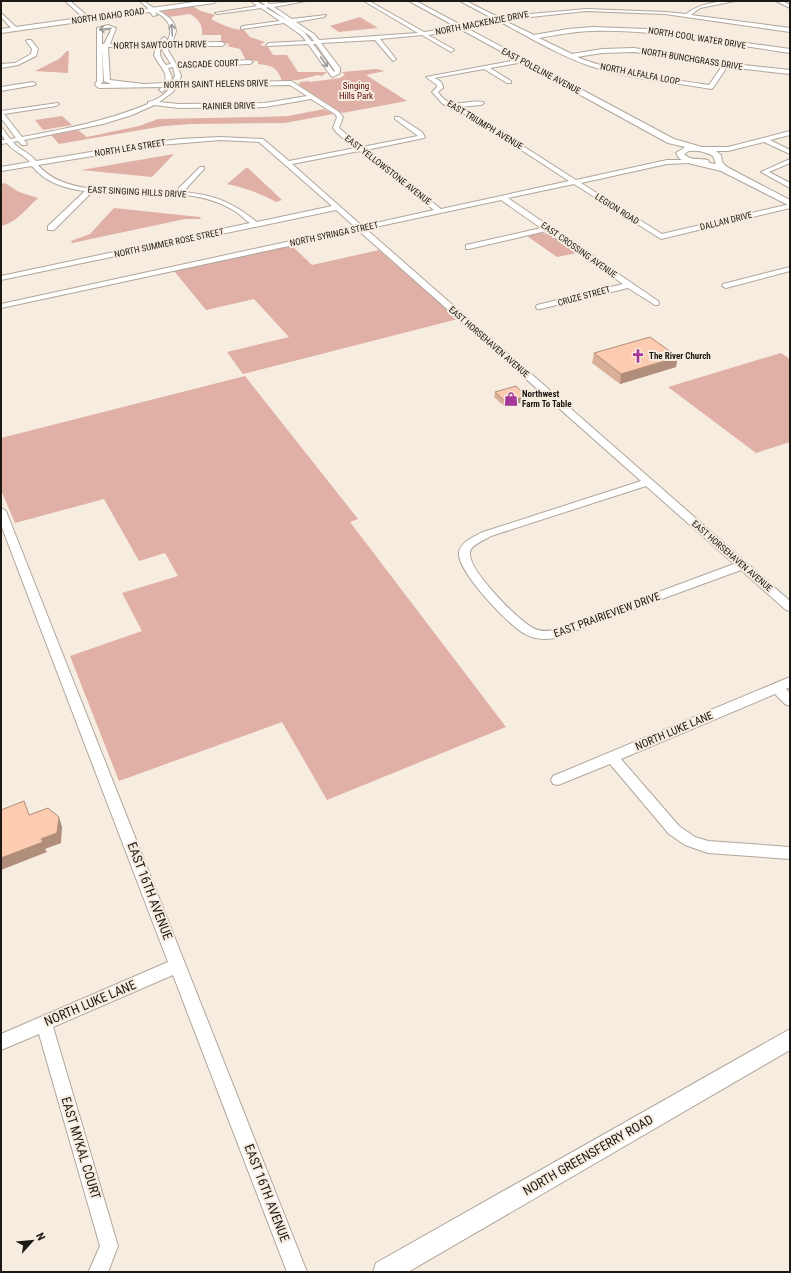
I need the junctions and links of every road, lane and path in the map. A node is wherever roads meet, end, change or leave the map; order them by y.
1 (67, 1) edge
2 (142, 1) edge
3 (214, 1) edge
4 (253, 1) edge
5 (304, 1) edge
6 (366, 1) edge
7 (412, 1) edge
8 (473, 1) edge
9 (732, 1) edge
10 (778, 1) edge
11 (463, 2) edge
12 (262, 4) edge
13 (269, 6) junction
14 (790, 7) edge
15 (153, 10) junction
16 (217, 13) dead end
17 (1, 14) edge
18 (688, 15) junction
19 (324, 16) dead end
20 (497, 19) junction
21 (88, 20) junction
22 (292, 21) junction
23 (285, 22) junction
24 (165, 25) dead end
25 (243, 28) dead end
26 (462, 28) junction
27 (15, 30) junction
28 (790, 30) edge
29 (1, 31) edge
30 (166, 33) dead end
31 (424, 34) junction
32 (533, 37) junction
33 (377, 39) junction
34 (29, 41) dead end
35 (310, 42) junction
36 (318, 42) junction
37 (222, 44) dead end
38 (269, 44) dead end
39 (160, 45) junction
40 (167, 45) junction
41 (99, 46) junction
42 (105, 46) junction
43 (451, 50) dead end
44 (790, 51) edge
45 (571, 56) junction
46 (393, 59) dead end
47 (522, 61) junction
48 (250, 62) dead end
49 (174, 65) junction
50 (725, 65) junction
51 (1, 66) edge
52 (166, 66) junction
53 (484, 67) junction
54 (790, 72) edge
55 (509, 82) dead end
56 (291, 83) joint
57 (33, 84) dead end
58 (141, 84) junction
59 (168, 84) junction
60 (176, 84) junction
61 (1, 89) edge
62 (312, 97) junction
63 (145, 102) junction
64 (481, 103) dead end
65 (56, 104) dead end
66 (153, 104) junction
67 (452, 106) junction
68 (1, 114) edge
69 (397, 118) dead end
70 (1, 130) edge
71 (790, 133) edge
72 (19, 137) junction
73 (5, 138) edge
74 (261, 140) joint
75 (671, 140) junction
76 (765, 140) junction
77 (1, 142) edge
78 (362, 149) junction
79 (700, 149) junction
80 (728, 149) junction
81 (790, 152) edge
82 (26, 153) junction
83 (681, 153) junction
84 (717, 157) junction
85 (693, 161) junction
86 (790, 161) edge
87 (667, 162) junction
88 (288, 163) junction
89 (33, 164) junction
90 (202, 168) dead end
91 (1, 169) edge
92 (724, 169) junction
93 (574, 182) junction
94 (790, 186) edge
95 (90, 190) junction
96 (178, 194) junction
97 (503, 198) junction
98 (790, 204) edge
99 (338, 207) junction
100 (440, 211) junction
101 (255, 224) junction
102 (51, 228) dead end
103 (360, 228) junction
104 (548, 228) junction
105 (661, 237) joint
106 (469, 247) dead end
107 (790, 269) edge
108 (1, 278) edge
109 (629, 285) junction
110 (726, 286) dead end
111 (654, 303) dead end
112 (1, 306) edge
113 (540, 307) dead end
114 (647, 482) junction
115 (1, 511) edge
116 (743, 565) junction
117 (790, 606) edge
118 (790, 682) edge
119 (777, 688) junction
120 (790, 701) edge
121 (612, 757) junction
122 (558, 780) dead end
123 (790, 853) edge
124 (178, 965) junction
125 (44, 1023) junction
126 (790, 1039) edge
127 (1, 1042) edge
128 (99, 1271) edge
129 (297, 1272) edge
130 (385, 1272) edge

1 - 21 street
2 - 15 street
3 - 15 main road, NORTH IDAHO ROAD
4 - 12 street
5 - 13 street
6 - 31 street
7 - 26 main road, EAST POLELINE AVENUE
8 - 11 street
9 - 18 street
10 - 14 street
11 - 20 street, NORTH ALFALFA LOOP
12 - 13 street
12 - 16 street
12 - 23 street
13 - 22 street
15 - 21 main road, NORTH IDAHO ROAD
15 - 24 street
40 -> 15 street
17 - 27 street
18 - 20 street, NORTH MACKENZIE DRIVE
18 - 28 street, NORTH MACKENZIE DRIVE
19 - 22 street
20 - 26 street, NORTH MACKENZIE DRIVE
20 - 32 street, NORTH ALFALFA LOOP
21 - 27 main road, NORTH IDAHO ROAD
22 - 23 street
22 - 36 street
23 - 25 street
23 - 35 street
26 - 31 street, NORTH MACKENZIE DRIVE
26 - 47 main road, EAST POLELINE AVENUE
27 - 29 main road, NORTH IDAHO ROAD
30 - 39 street
31 - 33 street, NORTH MACKENZIE DRIVE
31 - 43 street
32 - 44 street, NORTH COOL WATER DRIVE
32 - 45 street, NORTH ALFALFA LOOP
33 - 36 street, NORTH MACKENZIE DRIVE
33 - 46 street
34 - 51 street
35 - 36 street, NORTH MACKENZIE DRIVE
35 -> 36 street
35 - 38 street, NORTH MACKENZIE DRIVE
37 - 40 street, NORTH SAWTOOTH DRIVE
39 - 40 street, NORTH SAWTOOTH DRIVE
39 - 42 street, NORTH SAWTOOTH DRIVE
39 - 52 street
40 - 49 street
41 - 42 street, NORTH SAWTOOTH DRIVE
42 -> 41 street
41 - 58 street, NORTH SAINT HELENS DRIVE
42 - 58 street, NORTH SAINT HELENS DRIVE
45 - 50 street, NORTH BUNCHGRASS DRIVE
45 - 50 street, NORTH ALFALFA LOOP
47 - 53 street, EAST TRIUMPH AVENUE
47 - 75 main road, EAST POLELINE AVENUE
48 - 49 street, CASCADE COURT
49 - 52 street, CASCADE COURT
49 - 60 street
50 - 54 street, NORTH BUNCHGRASS DRIVE
52 - 59 street
53 - 55 street
53 - 67 street, EAST TRIUMPH AVENUE
56 - 60 street, NORTH SAINT HELENS DRIVE
56 - 62 street, EAST YELLOWSTONE AVENUE
57 - 61 street
58 - 59 street, NORTH SAINT HELENS DRIVE
59 - 60 street, NORTH SAINT HELENS DRIVE
59 - 63 street
60 - 66 street
62 - 66 street, RAINIER DRIVE
62 - 78 street, EAST YELLOWSTONE AVENUE
63 - 66 street, RAINIER DRIVE
63 - 72 street
64 - 67 street
65 - 68 street
66 - 72 street
67 - 93 street, EAST TRIUMPH AVENUE
68 - 72 street, EAST SINGING HILLS DRIVE
69 - 78 street
70 - 73 street, EAST SINGING HILLS DRIVE
71 - 76 street
72 - 73 street
72 - 82 street, EAST SINGING HILLS DRIVE
73 - 77 street
73 - 82 street, EAST SINGING HILLS DRIVE
74 - 88 street, EAST HORSEHAVEN AVENUE
74 - 89 street, NORTH LEA STREET
75 - 79 main road, EAST POLELINE AVENUE
75 - 83 main road, EAST POLELINE AVENUE
76 - 80 street
76 - 81 street
78 - 88 street
78 - 100 street, EAST YELLOWSTONE AVENUE
79 - 80 street
79 - 83 main road
79 - 84 main road, EAST POLELINE AVENUE
80 - 84 street
82 - 89 street, EAST SINGING HILLS DRIVE
83 - 85 main road, EAST POLELINE AVENUE
83 - 87 street, NORTH SYRINGA STREET
84 - 85 main road
84 - 92 main road
85 - 87 street, NORTH SYRINGA STREET
85 - 92 main road
86 - 94 street
87 - 93 street, NORTH SYRINGA STREET
88 - 99 street, EAST HORSEHAVEN AVENUE
89 - 91 street, NORTH LEA STREET
89 - 95 street, EAST SINGING HILLS DRIVE
90 - 96 street
92 - 98 main road
93 - 97 street, NORTH SYRINGA STREET
93 - 105 street, LEGION ROAD
95 - 96 street, EAST SINGING HILLS DRIVE
95 - 102 street
96 - 101 street, EAST SINGING HILLS DRIVE
97 - 100 street, NORTH SYRINGA STREET
97 - 104 street, EAST CROSSING AVENUE
98 - 105 street, DALLAN DRIVE
99 - 101 street, NORTH SUMMER ROSE STREET
99 - 103 street, EAST HORSEHAVEN AVENUE
100 - 103 street, NORTH SYRINGA STREET
101 - 108 street, NORTH SUMMER ROSE STREET
103 - 112 street, NORTH SYRINGA STREET
103 - 114 street, EAST HORSEHAVEN AVENUE
104 - 106 street
104 - 109 street, EAST CROSSING AVENUE
107 - 110 street
109 - 111 street, EAST CROSSING AVENUE
109 - 113 street, CRUZE STREET
114 - 116 street, EAST HORSEHAVEN AVENUE
114 - 116 street, EAST PRAIRIEVIEW DRIVE
115 - 124 street, EAST 16TH AVENUE
116 - 117 street, EAST HORSEHAVEN AVENUE
118 - 119 street, NORTH LUKE LANE
119 - 120 street
119 - 121 street, NORTH LUKE LANE
121 - 122 street, NORTH LUKE LANE
121 - 123 street
124 - 125 street, NORTH LUKE LANE
124 - 129 street, EAST 16TH AVENUE
125 - 127 street, NORTH LUKE LANE
125 - 128 street, EAST MYKAL COURT
126 - 130 main road, NORTH GREENSFERRY ROAD

